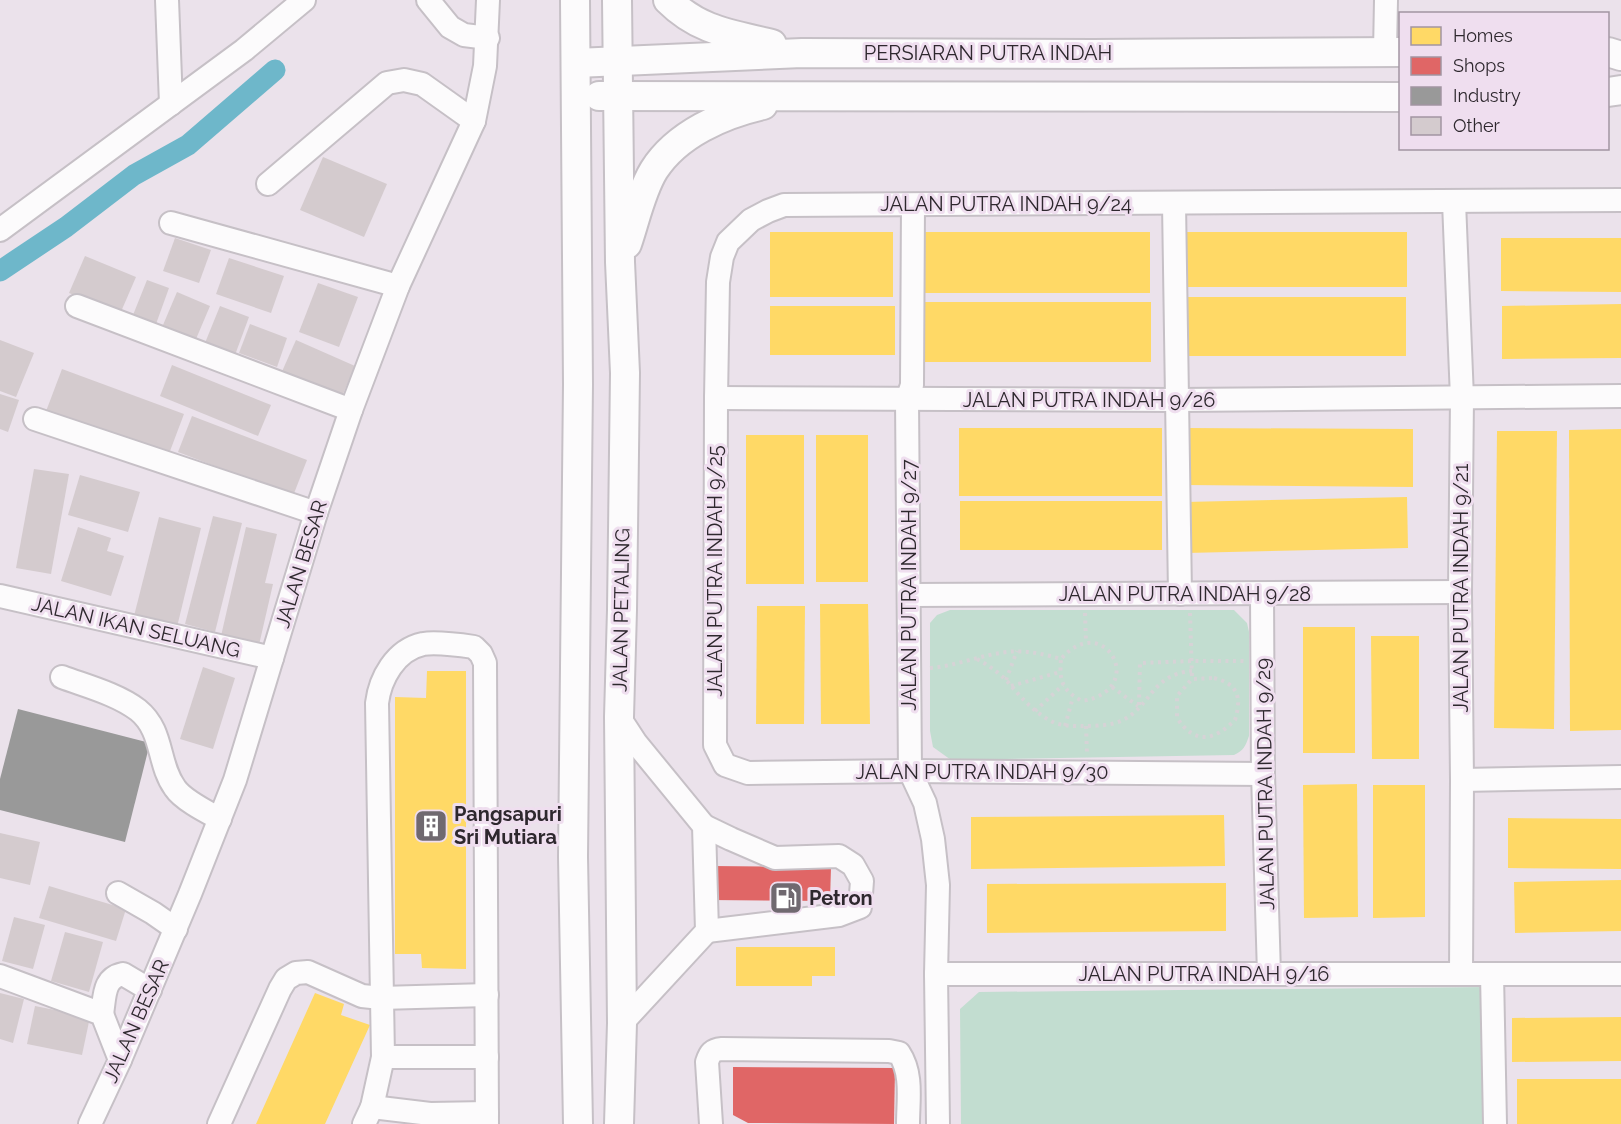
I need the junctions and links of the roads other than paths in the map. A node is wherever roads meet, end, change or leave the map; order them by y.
1 (167, 0) edge
2 (304, 0) edge
3 (428, 0) edge
4 (488, 0) edge
5 (575, 0) edge
6 (616, 0) edge
7 (668, 0) edge
8 (1386, 0) edge
9 (488, 38) junction
10 (1393, 52) edge
11 (802, 53) junction
12 (617, 62) junction
13 (576, 63) junction
14 (617, 96) junction
15 (576, 97) junction
16 (1399, 97) edge
17 (803, 98) junction
18 (171, 104) junction
19 (474, 121) junction
20 (268, 184) dead end
21 (1621, 200) edge
22 (1454, 202) junction
23 (1174, 203) junction
24 (913, 205) junction
25 (171, 223) dead end
26 (0, 230) edge
27 (620, 262) junction
28 (398, 286) junction
29 (77, 306) dead end
30 (1621, 396) edge
31 (716, 398) junction
32 (1462, 398) junction
33 (907, 400) junction
34 (1178, 400) junction
35 (351, 410) junction
36 (35, 419) dead end
37 (316, 513) junction
38 (1460, 592) junction
39 (1262, 594) junction
40 (910, 595) junction
41 (0, 596) edge
42 (1185, 602) junction
43 (272, 658) junction
44 (62, 676) dead end
45 (618, 717) junction
46 (715, 745) joint
47 (910, 771) junction
48 (1263, 774) junction
49 (1621, 777) edge
50 (1462, 780) junction
51 (220, 819) junction
52 (704, 826) junction
53 (118, 893) dead end
54 (176, 928) junction
55 (707, 931) junction
56 (936, 974) junction
57 (1269, 974) junction
58 (1461, 974) junction
59 (1492, 974) junction
60 (1621, 974) edge
61 (0, 976) edge
62 (150, 990) junction
63 (487, 995) junction
64 (381, 998) junction
65 (102, 1014) junction
66 (622, 1023) junction
67 (383, 1057) junction
68 (487, 1057) junction
69 (120, 1060) junction
70 (368, 1115) edge
71 (487, 1118) edge
72 (620, 1119) edge
73 (90, 1124) edge
74 (219, 1124) edge
75 (578, 1124) edge
76 (711, 1124) edge
77 (908, 1124) edge
78 (938, 1124) edge
79 (1496, 1124) edge

1 - 18 street
2 - 18 street
3 - 9 street
4 - 9 street, JALAN BESAR
5 - 13 main road
6 - 12 main road, JALAN PETALING
7 - 11 main road
8 - 10 street
9 - 19 street, JALAN BESAR
10 - 11 main road, PERSIARAN PUTRA INDAH
11 - 12 main road, PERSIARAN PUTRA INDAH
12 - 13 main road, PERSIARAN PUTRA INDAH
12 - 14 main road, JALAN PETALING
13 - 15 main road
14 - 15 main road
14 - 17 main road
14 - 27 main road, JALAN PETALING
15 - 75 main road
16 - 17 main road
17 - 27 main road
18 - 26 street
19 - 20 street
19 - 28 street, JALAN BESAR
21 - 22 street, JALAN PUTRA INDAH 9/24
22 - 23 street, JALAN PUTRA INDAH 9/24
22 - 32 street, JALAN PUTRA INDAH 9/21
23 - 24 street, JALAN PUTRA INDAH 9/24
23 - 34 street
24 - 31 street, JALAN PUTRA INDAH 9/24
24 - 33 street, JALAN PUTRA INDAH 9/27
25 - 28 street
27 - 45 main road, JALAN PETALING
28 - 35 street, JALAN BESAR
29 - 35 street
30 - 32 street, JALAN PUTRA INDAH 9/26
31 - 33 street, JALAN PUTRA INDAH 9/26
31 - 46 street, JALAN PUTRA INDAH 9/25
32 - 34 street, JALAN PUTRA INDAH 9/26
32 - 38 street, JALAN PUTRA INDAH 9/21
33 - 34 street, JALAN PUTRA INDAH 9/26
33 - 40 street, JALAN PUTRA INDAH 9/27
34 - 42 street
35 - 37 street, JALAN BESAR
36 - 37 street
37 - 43 street, JALAN BESAR
38 - 39 street, JALAN PUTRA INDAH 9/28
38 - 50 street, JALAN PUTRA INDAH 9/21
39 - 42 street, JALAN PUTRA INDAH 9/28
39 - 48 street, JALAN PUTRA INDAH 9/29
40 - 42 street, JALAN PUTRA INDAH 9/28
40 - 47 street, JALAN PUTRA INDAH 9/27
41 - 43 street, JALAN IKAN SELUANG
43 - 51 street, JALAN BESAR
44 - 51 street
45 - 52 street
45 - 66 main road, JALAN PETALING
46 - 47 street, JALAN PUTRA INDAH 9/30
47 - 48 street, JALAN PUTRA INDAH 9/30
47 - 56 street
48 - 57 street, JALAN PUTRA INDAH 9/29
49 - 50 street
50 - 58 street, JALAN PUTRA INDAH 9/21
51 - 54 street, JALAN BESAR
52 - 55 street
52 - 55 street
53 - 54 street
54 - 62 street, JALAN BESAR
55 - 66 street
56 - 57 street, JALAN PUTRA INDAH 9/16
56 - 78 street
57 - 58 street, JALAN PUTRA INDAH 9/16
58 - 59 street, JALAN PUTRA INDAH 9/16
59 - 60 street, JALAN PUTRA INDAH 9/16
59 - 79 street
61 - 65 street
62 - 65 street
62 - 69 street, JALAN BESAR
63 - 64 street
63 - 64 street
63 - 68 street
64 - 67 street
64 - 74 street
65 - 69 street
66 - 72 main road, JALAN PETALING
67 - 68 street
67 - 70 street
68 - 71 street
69 - 73 street, JALAN BESAR
70 - 71 street
76 - 77 street

